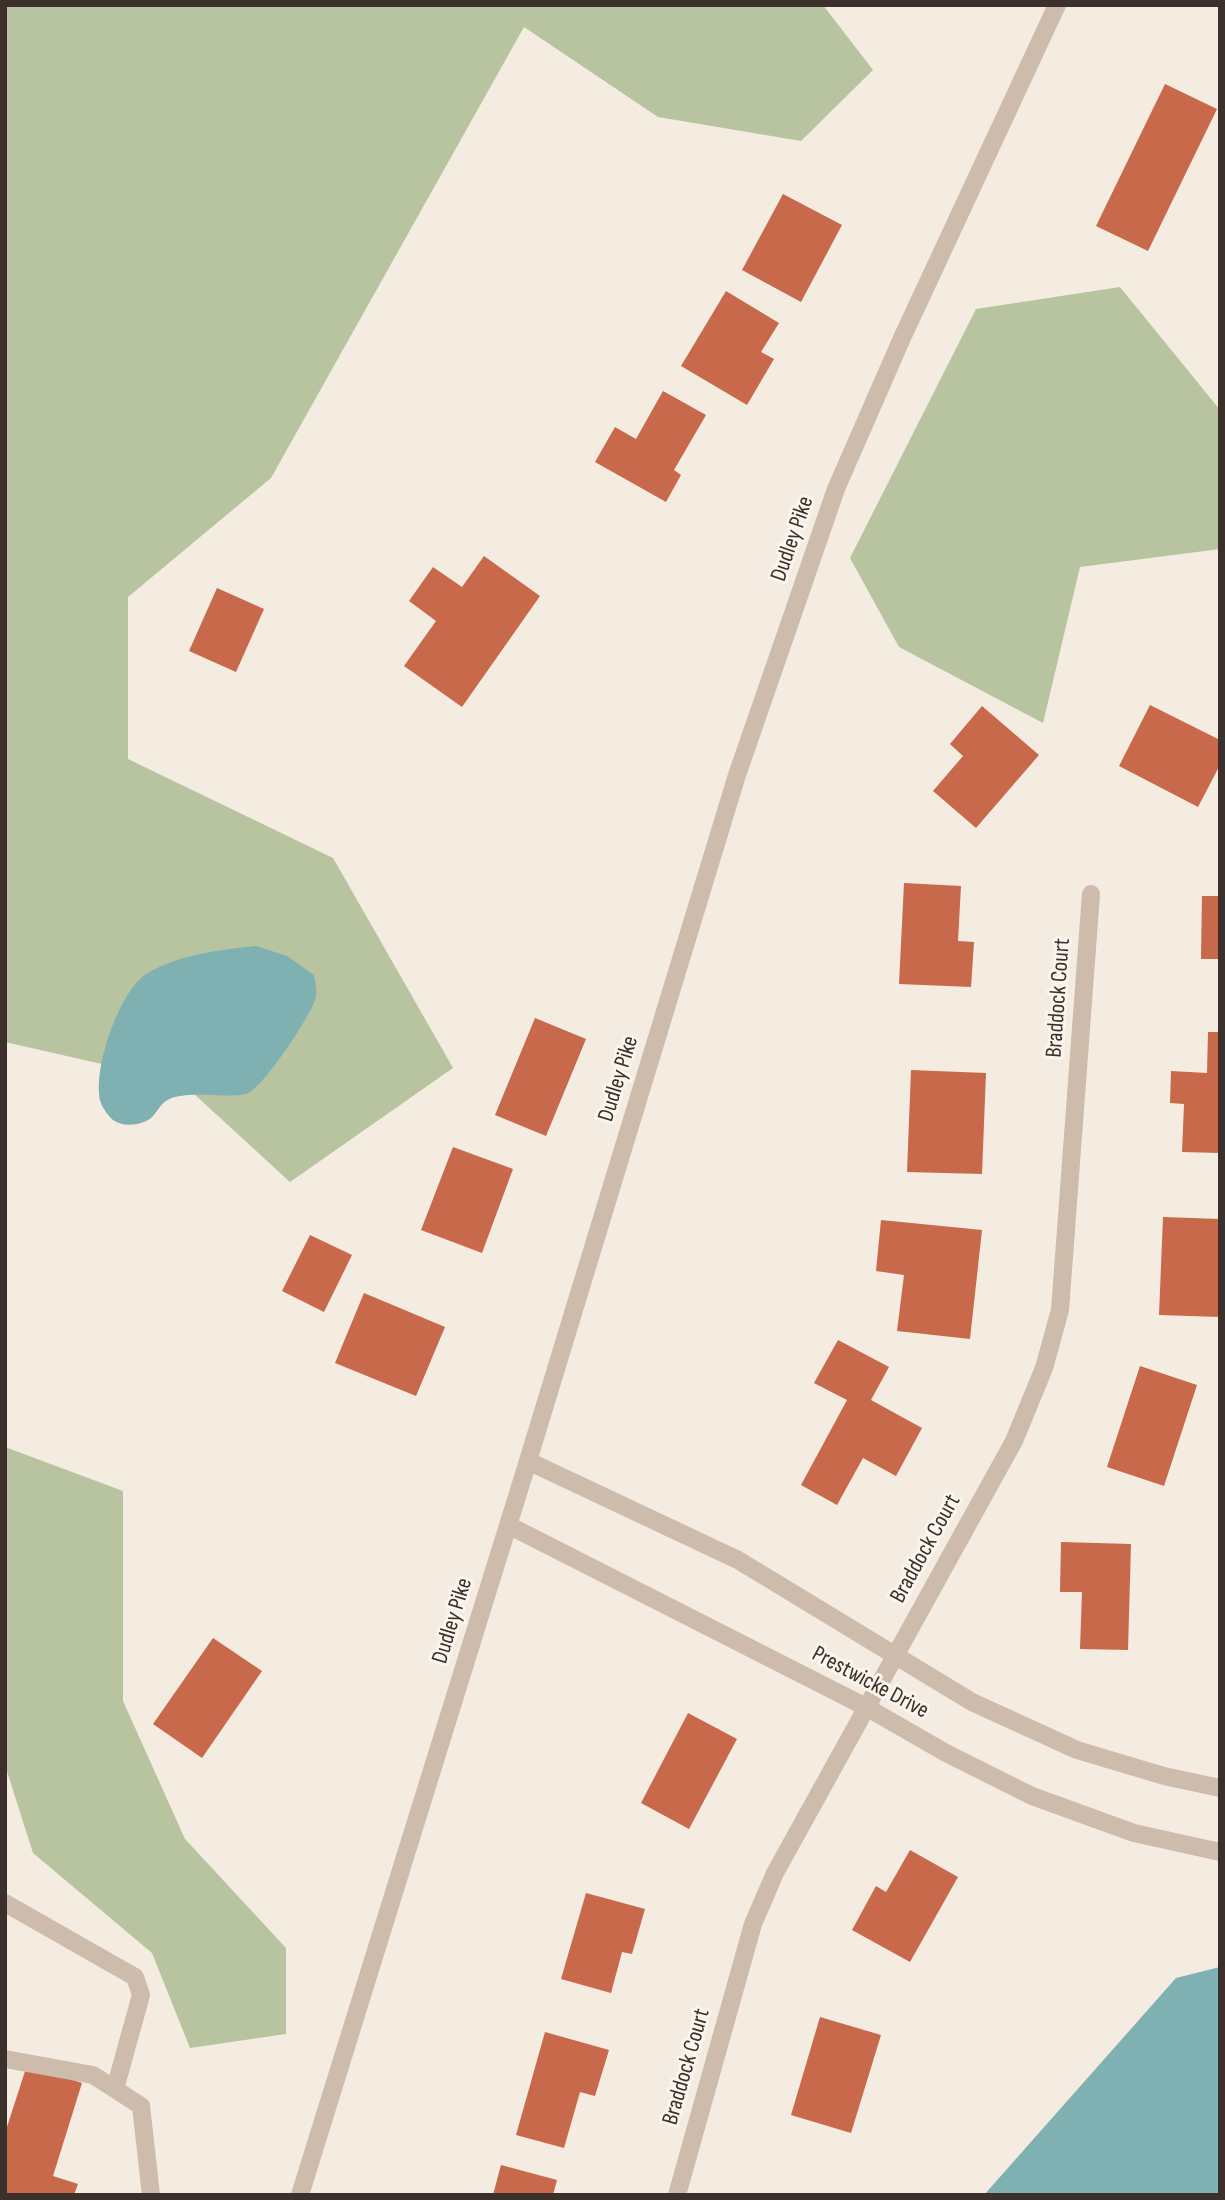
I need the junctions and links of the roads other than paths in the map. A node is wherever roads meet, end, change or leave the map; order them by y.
1 (1057, 5) edge
2 (1091, 894) dead end
3 (528, 1461) junction
4 (508, 1525) junction
5 (894, 1656) junction
6 (866, 1707) junction
7 (1220, 1788) edge
8 (1220, 1852) edge
9 (5, 1903) edge
10 (5, 2059) edge
11 (115, 2089) junction
12 (151, 2195) edge
13 (300, 2195) edge
14 (677, 2195) edge

1 - 3 street, Dudley Pike
2 - 5 street, Braddock Court
3 - 4 street, Dudley Pike
3 - 5 street, Prestwicke Drive
4 - 6 street, Prestwicke Drive
4 - 13 street, Dudley Pike
5 - 6 street, Braddock Court
5 - 7 street, Prestwicke Drive
6 - 8 street, Prestwicke Drive
6 - 14 street, Braddock Court
9 - 11 street
10 - 11 street
11 - 12 street

